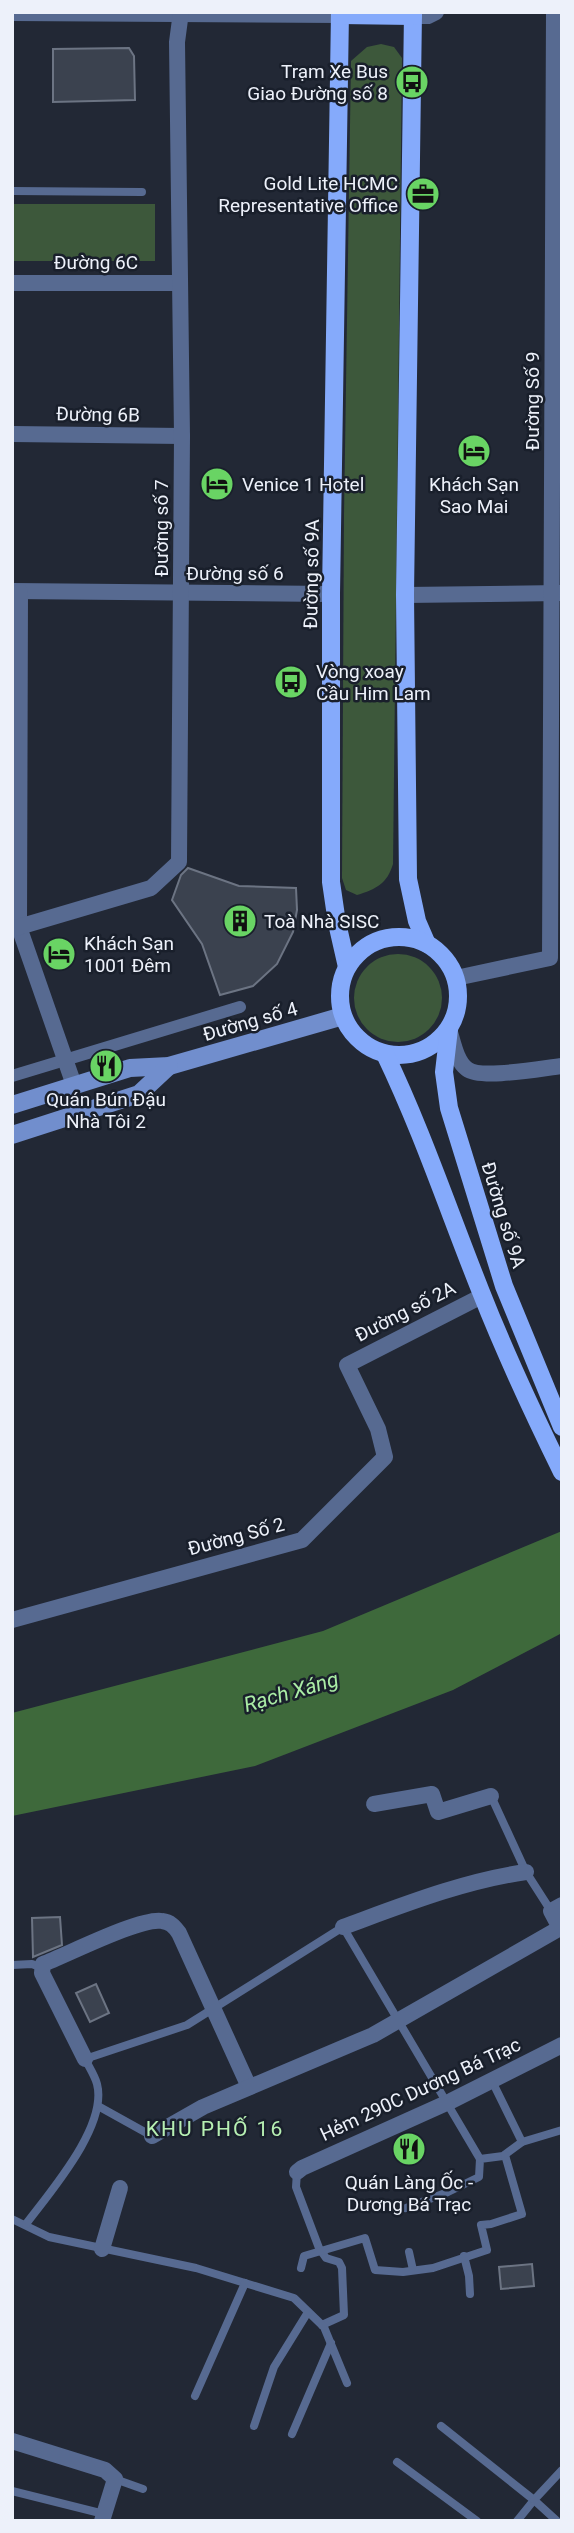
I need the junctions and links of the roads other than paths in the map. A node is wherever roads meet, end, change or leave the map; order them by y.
1 (436, 12) edge
2 (554, 12) edge
3 (12, 13) edge
4 (181, 13) edge
5 (340, 14) edge
6 (413, 14) edge
7 (12, 191) edge
8 (142, 192) dead end
9 (12, 282) edge
10 (179, 283) junction
11 (12, 434) edge
12 (182, 436) junction
13 (16, 592) edge
14 (331, 594) junction
15 (557, 594) edge
16 (182, 595) junction
17 (405, 595) junction
18 (16, 928) edge
19 (427, 944) junction
20 (347, 967) junction
21 (456, 978) junction
22 (240, 1007) dead end
23 (343, 1016) junction
24 (449, 1029) junction
25 (385, 1054) junction
26 (65, 1060) junction
27 (169, 1066) junction
28 (562, 1066) edge
29 (12, 1076) edge
30 (74, 1085) junction
31 (12, 1105) edge
32 (12, 1135) edge
33 (482, 1296) junction
34 (346, 1365) joint
35 (562, 1427) edge
36 (562, 1472) edge
37 (12, 1620) edge
38 (491, 1796) joint
39 (374, 1804) dead end
40 (526, 1872) junction
41 (556, 1908) edge
42 (343, 1927) junction
43 (561, 1930) edge
44 (12, 1965) edge
45 (42, 1968) junction
46 (212, 2010) junction
47 (398, 2020) junction
48 (562, 2045) edge
49 (85, 2059) junction
50 (492, 2081) junction
51 (249, 2087) junction
52 (447, 2103) junction
53 (98, 2106) junction
54 (562, 2130) edge
55 (152, 2136) joint
56 (522, 2142) junction
57 (505, 2155) junction
58 (480, 2159) junction
59 (297, 2172) joint
60 (120, 2188) dead end
61 (407, 2208) dead end
62 (12, 2219) edge
63 (26, 2224) junction
64 (102, 2249) junction
65 (321, 2252) junction
66 (409, 2252) dead end
67 (464, 2256) junction
68 (301, 2268) dead end
69 (413, 2270) junction
70 (245, 2283) junction
71 (470, 2294) dead end
72 (309, 2312) junction
73 (322, 2325) junction
74 (331, 2343) junction
75 (347, 2383) dead end
76 (195, 2396) dead end
77 (254, 2426) dead end
78 (441, 2426) dead end
79 (292, 2434) dead end
80 (12, 2441) edge
81 (397, 2462) dead end
82 (562, 2470) edge
83 (115, 2479) junction
84 (143, 2489) dead end
85 (12, 2491) edge
86 (534, 2500) junction
87 (103, 2517) edge
88 (477, 2521) edge
89 (517, 2521) edge
90 (558, 2521) edge

1 - 6 street
2 - 15 street, Đường Số 9
3 - 4 street
4 - 5 street
4 - 10 street, Đường số 7
5 - 6 main road
5 - 14 main road, Đường số 9A
6 - 17 main road
7 - 8 lane
9 - 10 street, Đường 6C
10 - 12 street, Đường số 7
11 - 12 street, Đường 6B
12 - 16 street, Đường số 7
13 - 16 street, Đường số 6
13 - 18 street
14 - 16 street, Đường số 6
14 - 20 main road, Đường số 9A
15 - 17 street
15 - 21 street, Đường Số 9
16 - 18 street, Đường số 7
17 - 19 main road
18 - 26 street
19 - 20 main road
19 - 21 main road
20 - 23 main road
21 - 24 main road
22 - 26 street
23 - 25 main road
23 - 27 main road, Đường số 4
24 - 25 main road
24 - 28 street
24 - 35 main road, Đường số 9A
25 - 33 main road
26 - 29 street
26 - 30 street
27 - 30 main road, Đường số 4
27 - 32 main road, Đường số 4
30 - 31 main road, Đường số 4
33 - 34 street, Đường số 2A
33 - 36 main road
34 - 37 street, Đường Số 2
38 - 39 street
38 - 40 lane
40 - 41 lane
40 - 42 street
41 - 43 street
42 - 46 lane
42 - 47 lane
43 - 47 street
44 - 45 lane
45 - 46 street
45 - 49 street
46 - 49 lane
46 - 51 street
47 - 51 street
47 - 52 lane
48 - 50 street, Hẻm 290C Dương Bá Trạc
49 - 53 lane
50 - 52 street, Hẻm 290C Dương Bá Trạc
50 - 56 lane
51 - 55 street
52 - 58 lane
52 - 59 street, Hẻm 290C Dương Bá Trạc
53 - 55 lane
53 - 63 lane
54 - 56 lane
56 - 57 lane
57 - 58 lane
57 - 67 lane
58 - 61 lane
59 - 65 lane
60 - 64 street
62 - 63 lane
63 - 64 lane
64 - 70 lane
65 - 68 lane
65 - 69 lane
65 - 73 lane
66 - 69 lane
67 - 69 lane
67 - 71 lane
70 - 72 lane
70 - 76 lane
72 - 73 lane
72 - 77 lane
73 - 74 lane
74 - 75 lane
74 - 79 lane
78 - 86 lane
80 - 83 street
81 - 88 lane
82 - 86 lane
83 - 84 lane
83 - 87 street
85 - 87 lane
86 - 89 lane
86 - 90 lane

